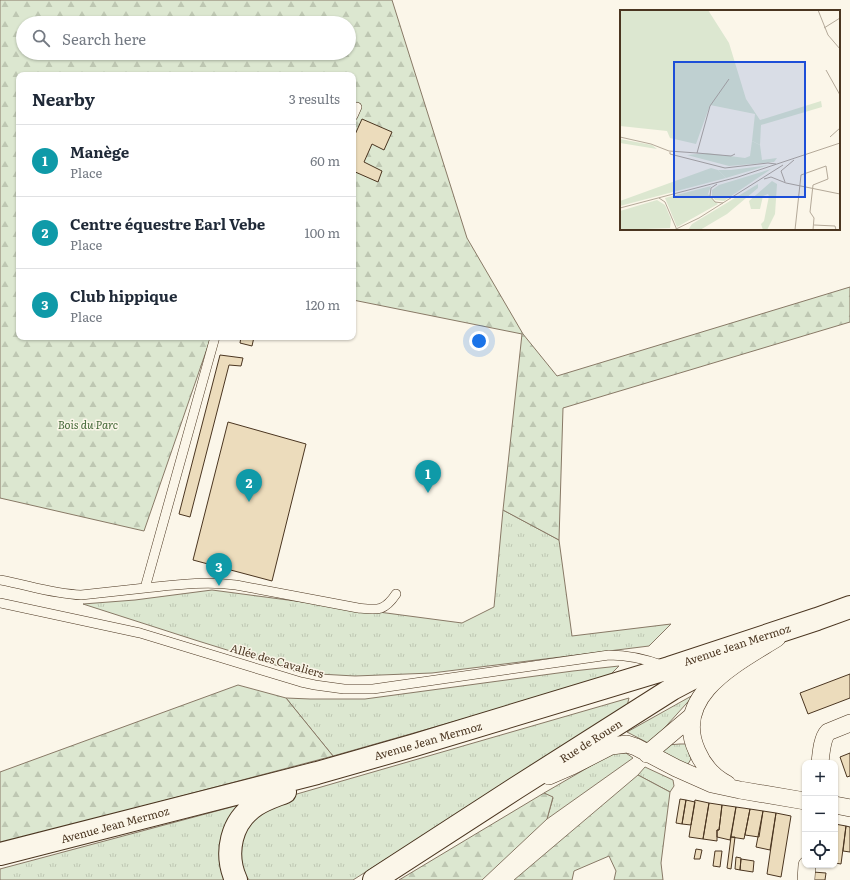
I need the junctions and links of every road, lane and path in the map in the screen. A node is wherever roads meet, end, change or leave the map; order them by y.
1 (215, 340) edge
2 (0, 580) edge
3 (145, 588) junction
4 (396, 594) dead end
5 (0, 603) edge
6 (850, 607) edge
7 (817, 619) junction
8 (781, 635) junction
9 (669, 668) junction
10 (692, 716) junction
11 (850, 723) edge
12 (647, 754) junction
13 (820, 760) edge
14 (354, 762) junction
15 (516, 788) junction
16 (740, 790) junction
17 (802, 800) edge
18 (838, 806) edge
19 (850, 808) edge
20 (0, 854) edge
21 (807, 868) edge
22 (236, 880) edge
23 (374, 880) edge
24 (806, 880) edge

1 - 3 lane
2 - 3 lane
3 - 4 lane
5 - 9 lane, Allée des Cavaliers
6 - 7 main road, Avenue Jean Mermoz
7 - 8 main road, Rue de Rouen
7 - 9 main road, Avenue Jean Mermoz
8 - 10 street
8 - 15 main road, Rue de Rouen
9 - 14 main road, Avenue Jean Mermoz
10 - 12 street
10 - 16 street
11 - 13 street
12 - 15 street
12 - 16 street
14 - 20 main road, Avenue Jean Mermoz
14 - 22 main road
15 - 23 main road, Rue de Rouen
16 - 17 street
18 - 19 street
21 - 24 street

